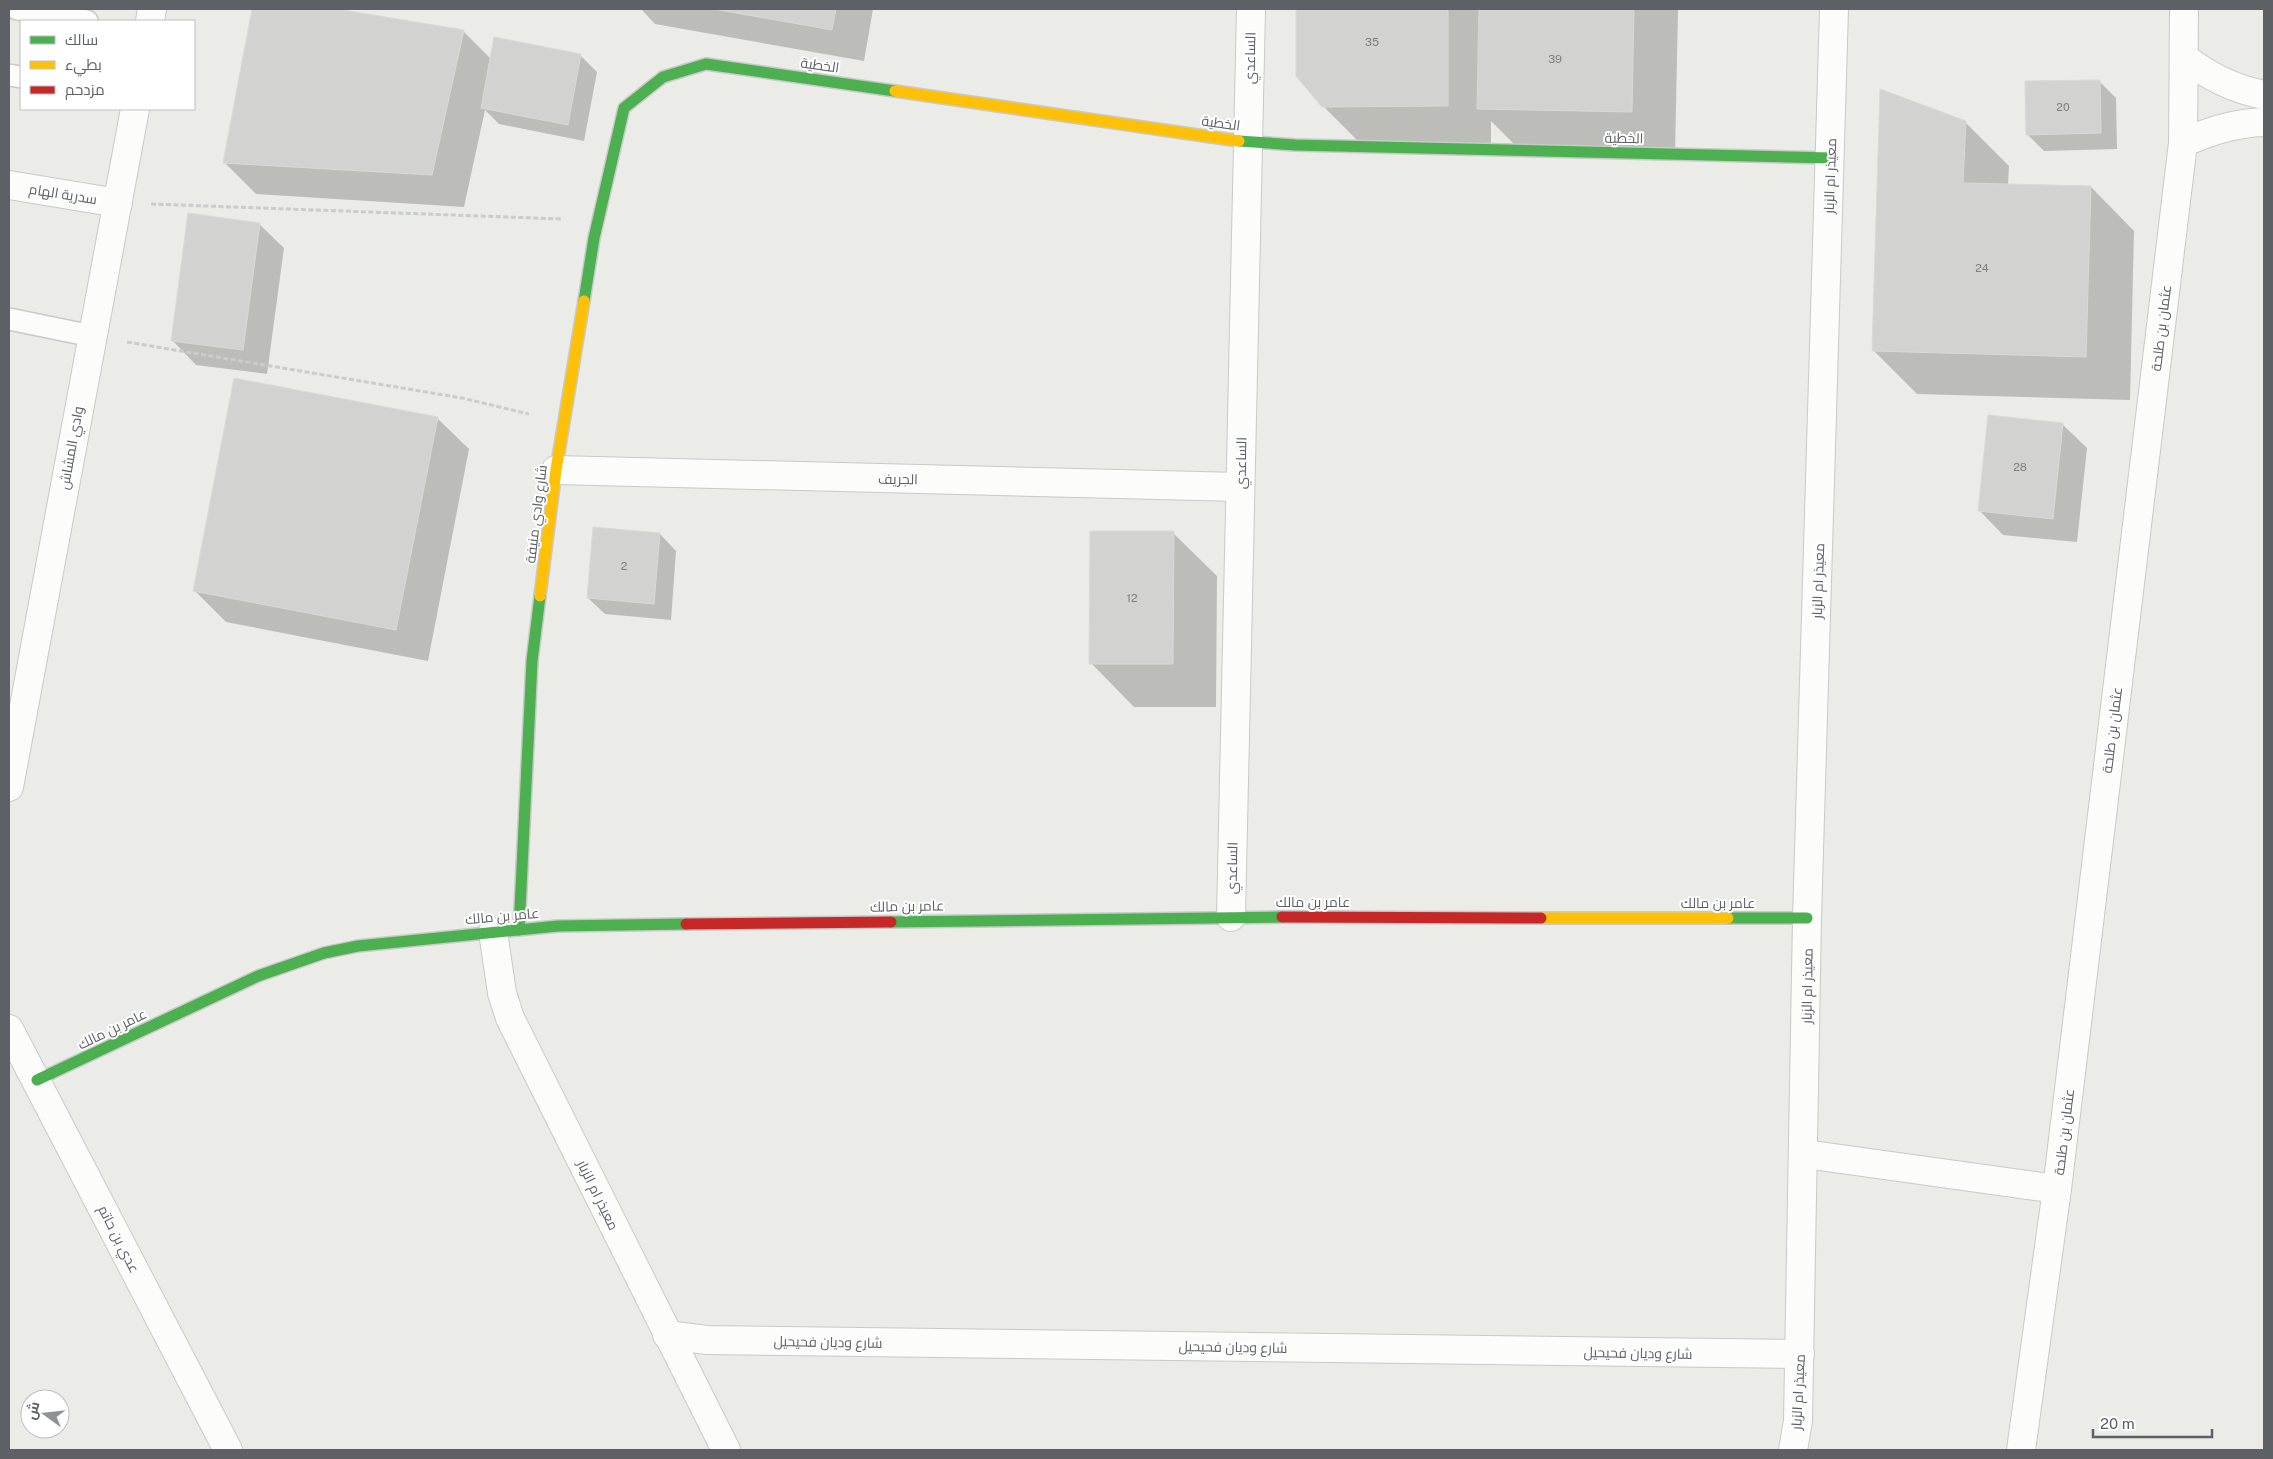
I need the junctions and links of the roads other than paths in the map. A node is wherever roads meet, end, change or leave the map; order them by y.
1 (17, 9) edge
2 (1251, 9) edge
3 (1834, 9) edge
4 (2184, 9) edge
5 (80, 20) edge
6 (2185, 58) junction
7 (2264, 95) edge
8 (624, 108) joint
9 (134, 110) edge
10 (2264, 122) edge
11 (1248, 142) junction
12 (2182, 143) junction
13 (1831, 158) junction
14 (9, 185) edge
15 (118, 203) junction
16 (9, 319) edge
17 (92, 336) junction
18 (556, 470) junction
19 (1240, 487) junction
20 (9, 787) edge
21 (1231, 917) junction
22 (1807, 918) junction
23 (506, 931) junction
24 (9, 1029) edge
25 (37, 1080) junction
26 (1805, 1154) junction
27 (2057, 1189) junction
28 (667, 1335) junction
29 (1800, 1354) junction
30 (228, 1450) edge
31 (726, 1450) edge
32 (1793, 1450) edge
33 (2021, 1450) edge

1 - 5 lane
2 - 11 street, الساعدي
3 - 13 street, معيذر ام الزبار
4 - 6 street, عثمان بن طلحة
6 - 7 street
6 - 12 street, عثمان بن طلحة
8 - 11 street, الخطية
8 - 18 street, شارع وادي منيفة
9 - 15 street, وادي المشاش
10 - 12 street
11 - 13 street, الخطية
11 - 19 street, الساعدي
12 - 27 street, عثمان بن طلحة
13 - 22 street, معيذر ام الزبار
14 - 15 street, سدرية الهام
15 - 17 street, وادي المشاش
16 - 17 lane
17 - 20 street, وادي المشاش
18 - 19 street, الجريف
18 - 23 street, شارع وادي منيفة
19 - 21 street, الساعدي
21 - 22 street, عامر بن مالك
21 - 23 street, عامر بن مالك
22 - 26 street, معيذر ام الزبار
23 - 25 street, عامر بن مالك
23 - 28 street, معيذر ام الزبار
24 - 25 street, عدي بن حاتم
25 - 30 street, عدي بن حاتم
26 - 27 street
26 - 29 street, معيذر ام الزبار
27 - 33 street, عثمان بن طلحة
28 - 29 street, شارع وديان فحيحيل
28 - 31 street, معيذر ام الزبار
29 - 32 street, معيذر ام الزبار

